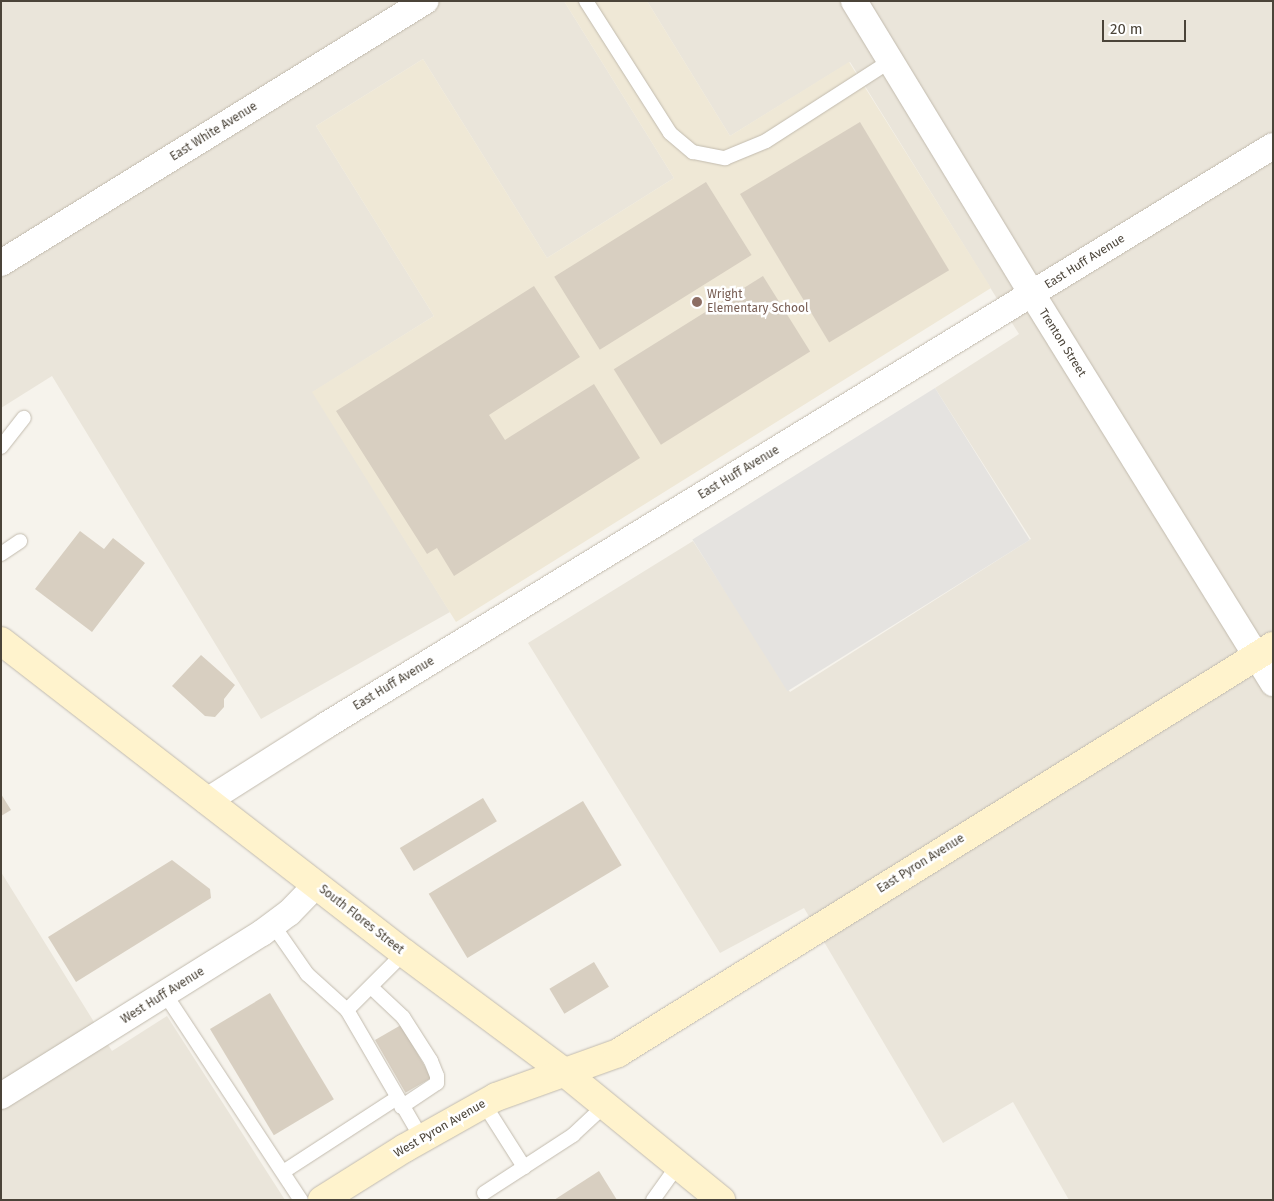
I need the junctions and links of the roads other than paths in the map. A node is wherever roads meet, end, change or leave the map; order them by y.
1 (426, 1) edge
2 (586, 1) edge
3 (854, 1) edge
4 (890, 61) junction
5 (1273, 146) edge
6 (1, 262) edge
7 (1032, 294) junction
8 (24, 418) dead end
9 (1, 447) edge
10 (20, 541) dead end
11 (1, 554) edge
12 (1, 641) edge
13 (1264, 651) edge
14 (1273, 683) edge
15 (207, 801) junction
16 (316, 885) junction
17 (273, 925) junction
18 (404, 953) junction
19 (371, 986) junction
20 (165, 994) junction
21 (347, 1010) junction
22 (564, 1072) junction
23 (1, 1096) edge
24 (399, 1103) junction
25 (484, 1104) junction
26 (604, 1106) junction
27 (422, 1139) junction
28 (678, 1165) junction
29 (524, 1167) junction
30 (283, 1172) junction
31 (484, 1193) dead end
32 (301, 1200) edge
33 (322, 1200) edge
34 (653, 1200) edge
35 (721, 1200) edge

1 - 6 street, East White Avenue
2 - 4 lane
3 - 4 street, Trenton Street
4 - 7 street, Trenton Street
5 - 7 street, East Huff Avenue
7 - 13 street, Trenton Street
7 - 15 street, East Huff Avenue
8 - 9 lane
10 - 11 lane
12 - 15 street, South Flores Street
13 - 14 street, Trenton Street
13 - 22 street, East Pyron Avenue
15 - 16 street, South Flores Street
16 - 17 street, West Huff Avenue
16 - 18 street, South Flores Street
17 - 20 street, West Huff Avenue
17 - 21 lane
18 - 19 lane
18 - 22 street, South Flores Street
19 - 21 lane
19 - 24 lane
20 - 23 street, West Huff Avenue
20 - 30 lane
21 - 24 lane
22 - 25 street, West Pyron Avenue
22 - 26 street, South Flores Street
24 - 27 lane
24 - 30 lane
25 - 27 street, West Pyron Avenue
25 - 29 lane
26 - 28 street, South Flores Street
26 - 29 lane
27 - 33 street, West Pyron Avenue
28 - 34 lane
28 - 35 street, South Flores Street
29 - 31 lane
30 - 32 lane

